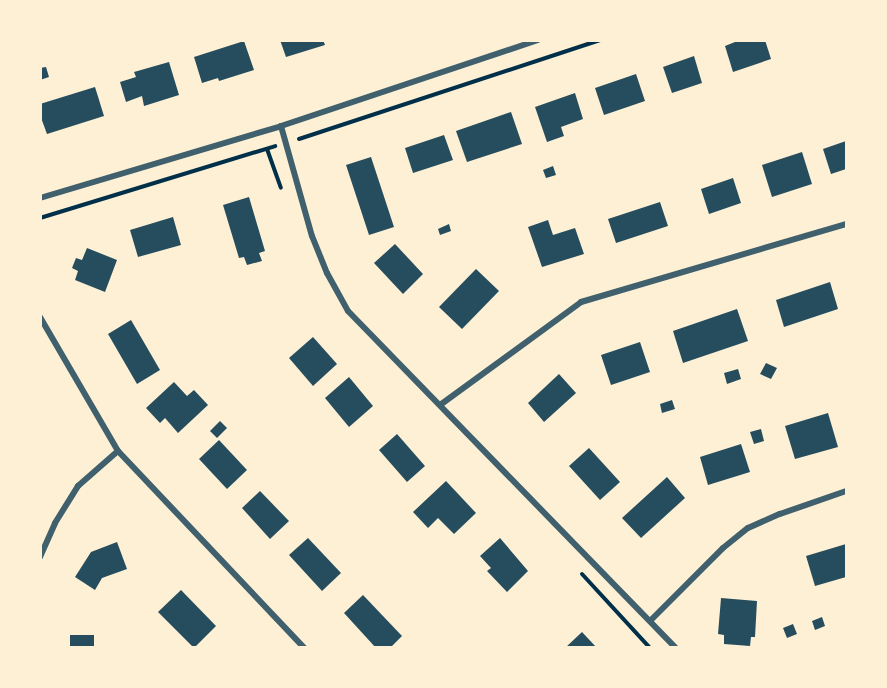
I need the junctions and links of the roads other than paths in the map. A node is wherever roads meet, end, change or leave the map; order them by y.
1 (538, 40) edge
2 (521, 43) edge
3 (281, 126) junction
4 (40, 198) edge
5 (846, 224) edge
6 (40, 317) edge
7 (440, 405) junction
8 (118, 451) junction
9 (846, 490) edge
10 (40, 557) edge
11 (650, 621) junction
12 (304, 648) edge
13 (676, 648) edge

1 - 2 street
2 - 3 street
3 - 4 street
3 - 7 street
5 - 7 street
6 - 8 street
7 - 11 street
8 - 10 street
8 - 12 street
9 - 11 street
11 - 13 street

